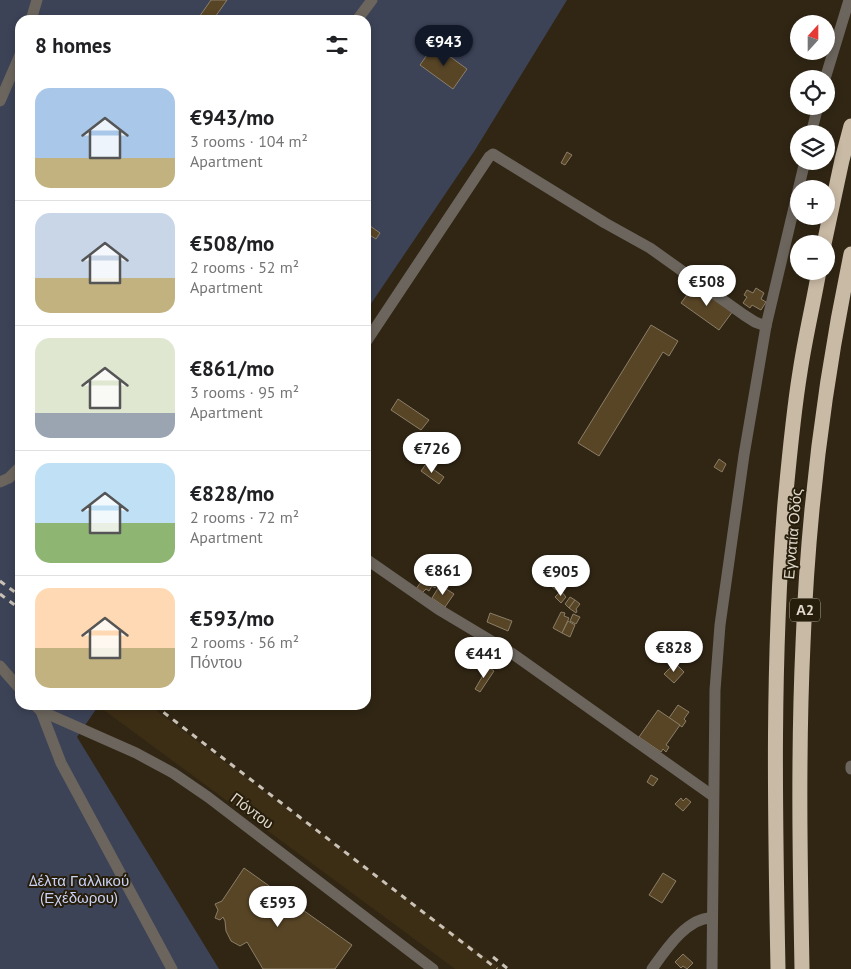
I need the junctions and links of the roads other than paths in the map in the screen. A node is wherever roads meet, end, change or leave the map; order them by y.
1 (36, 0) edge
2 (372, 0) edge
3 (849, 0) edge
4 (32, 15) edge
5 (361, 15) edge
6 (15, 67) edge
7 (827, 70) edge
8 (0, 101) edge
9 (851, 126) edge
10 (803, 170) edge
11 (826, 235) edge
12 (851, 254) edge
13 (817, 280) edge
14 (766, 326) junction
15 (371, 334) edge
16 (15, 472) edge
17 (0, 482) edge
18 (371, 563) edge
19 (0, 666) edge
20 (15, 683) edge
21 (39, 710) edge
22 (42, 710) edge
23 (713, 796) junction
24 (712, 918) junction
25 (172, 969) edge
26 (433, 969) edge
27 (652, 969) edge
28 (712, 969) edge
29 (778, 969) edge
30 (802, 969) edge

1 - 4 street
2 - 5 street
3 - 7 street
6 - 8 street
9 - 11 highway
10 - 14 street
12 - 30 highway, Εγνατία Οδός / Α2
13 - 29 highway, Εγνατία Οδός / Α2
14 - 15 street
14 - 23 street
16 - 17 street
18 - 23 street
19 - 20 street
21 - 25 street
22 - 26 street, Πόντου
23 - 24 street
24 - 27 street
24 - 28 street

